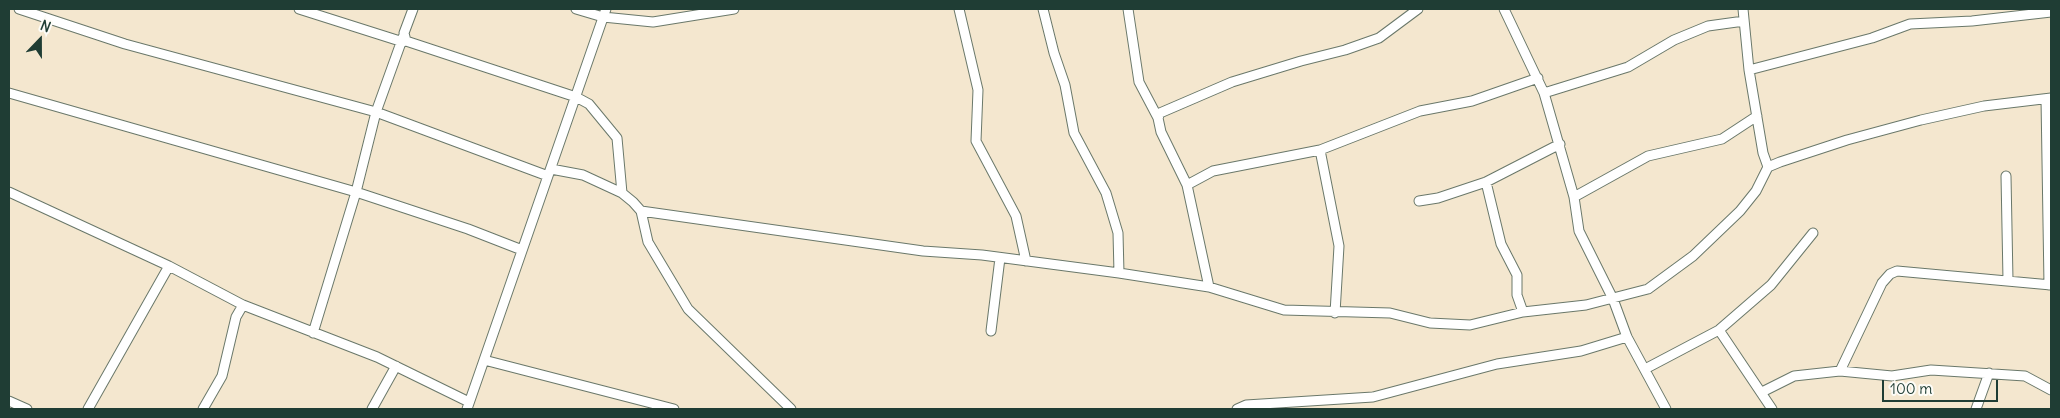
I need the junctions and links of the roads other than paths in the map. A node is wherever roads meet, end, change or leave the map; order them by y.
1 (20, 9) edge
2 (299, 9) edge
3 (413, 9) edge
4 (576, 9) edge
5 (734, 9) edge
6 (959, 9) edge
7 (1043, 9) edge
8 (1128, 9) edge
9 (1418, 9) edge
10 (1504, 9) edge
11 (1743, 9) edge
12 (2051, 12) edge
13 (604, 13) edge
14 (1744, 21) junction
15 (403, 39) junction
16 (1749, 70) junction
17 (1538, 78) junction
18 (9, 93) edge
19 (1544, 93) junction
20 (576, 97) junction
21 (2049, 99) edge
22 (376, 112) junction
23 (1757, 116) junction
24 (1158, 118) junction
25 (1560, 144) junction
26 (1320, 150) junction
27 (1768, 167) junction
28 (549, 172) junction
29 (2006, 176) dead end
30 (1486, 182) junction
31 (1187, 185) junction
32 (9, 192) edge
33 (356, 192) junction
34 (622, 192) junction
35 (1574, 197) junction
36 (1419, 201) dead end
37 (641, 211) junction
38 (1813, 233) dead end
39 (522, 250) junction
40 (1000, 258) junction
41 (1026, 261) junction
42 (169, 266) junction
43 (1119, 273) junction
44 (2008, 280) junction
45 (2050, 285) edge
46 (1209, 287) junction
47 (1613, 299) junction
48 (243, 305) junction
49 (1523, 312) junction
50 (1335, 313) junction
51 (1720, 330) junction
52 (990, 331) dead end
53 (313, 333) junction
54 (1627, 337) junction
55 (484, 360) junction
56 (396, 366) junction
57 (1645, 368) junction
58 (1840, 371) junction
59 (1990, 373) junction
60 (2051, 390) edge
61 (1762, 392) junction
62 (9, 400) edge
63 (468, 406) edge
64 (27, 409) edge
65 (88, 409) edge
66 (204, 409) edge
67 (372, 409) edge
68 (674, 409) edge
69 (792, 409) edge
70 (1237, 409) edge
71 (1666, 409) edge
72 (1772, 409) edge
73 (1976, 409) edge

1 - 22 street
2 - 15 street
3 - 15 street
4 - 13 street
5 - 13 street
6 - 41 street
7 - 43 street
8 - 24 street
9 - 24 street
10 - 17 street
11 - 14 street
12 - 16 street
13 - 20 street
14 - 16 street
14 - 19 street
15 - 20 street
15 - 22 street
16 - 23 street
17 - 19 street
17 - 26 street
18 - 33 street
19 - 25 street
20 - 28 street
20 - 34 street
21 - 27 street
21 - 45 street
22 - 28 street
22 - 33 street
23 - 27 street
23 - 35 street
24 - 31 street
25 - 30 street
25 - 35 street
26 - 31 street
26 - 50 street
27 - 47 street
28 - 34 street
28 - 39 street
29 - 44 street
30 - 36 street
30 - 49 street
31 - 46 street
32 - 42 street
33 - 39 street
33 - 53 street
34 - 37 street
35 - 47 street
37 - 40 street
37 - 69 street
38 - 51 street
39 - 55 street
40 - 41 street
40 - 52 street
41 - 43 street
42 - 48 street
42 - 65 street
43 - 46 street
44 - 45 street
44 - 58 street
46 - 50 street
47 - 49 street
47 - 54 street
48 - 53 street
48 - 66 street
49 - 50 street
51 - 57 street
51 - 61 street
53 - 56 street
54 - 57 street
54 - 70 street
55 - 63 street
55 - 68 street
56 - 63 street
56 - 67 street
57 - 71 street
58 - 59 street
58 - 61 street
59 - 60 street
59 - 73 street
61 - 72 street
62 - 64 street

